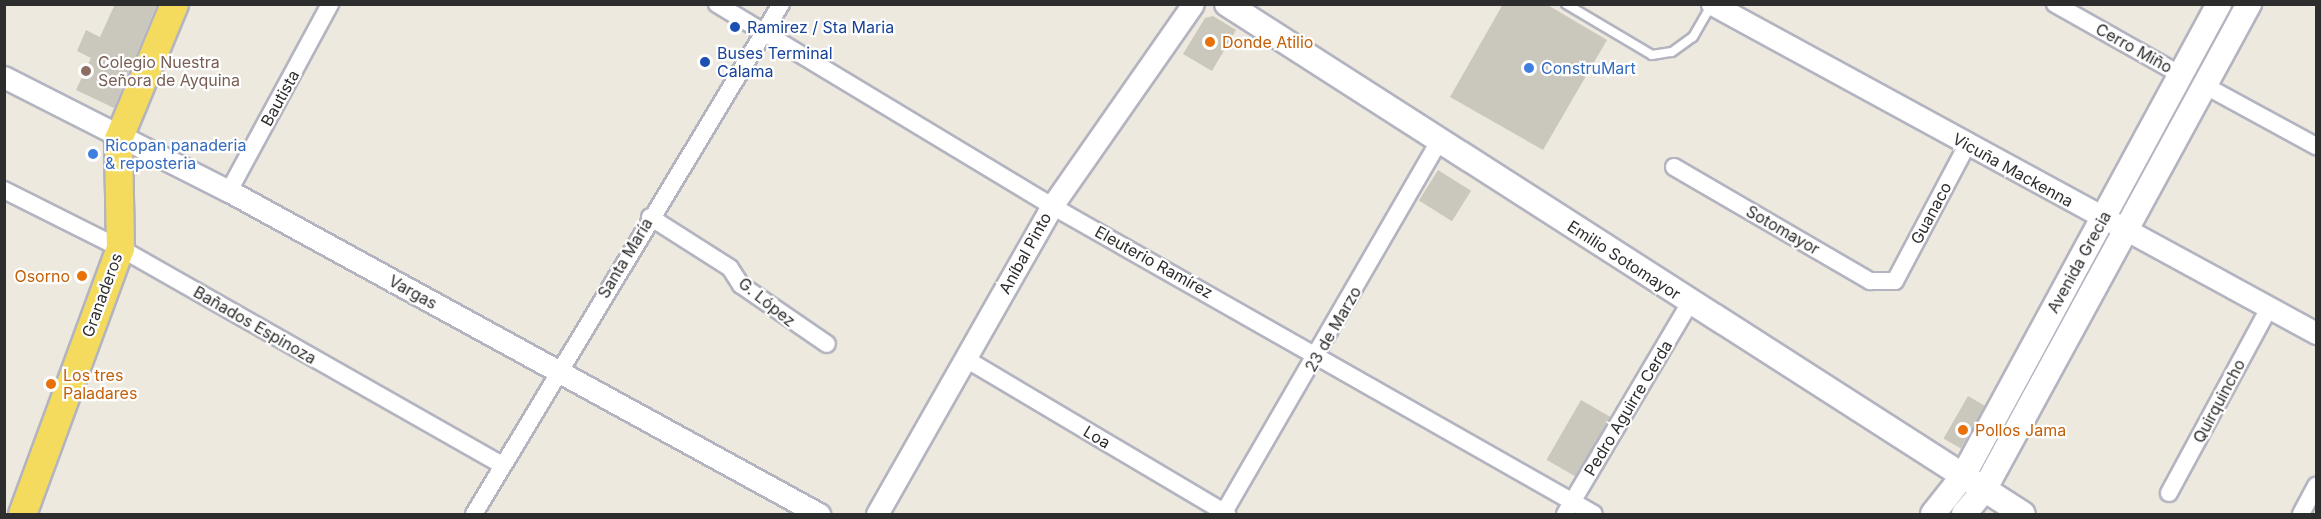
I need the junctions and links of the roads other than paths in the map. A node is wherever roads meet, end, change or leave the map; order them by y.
1 (174, 4) edge
2 (330, 4) edge
3 (717, 4) edge
4 (781, 4) edge
5 (1193, 4) edge
6 (1227, 4) edge
7 (1566, 4) edge
8 (2055, 4) edge
9 (2219, 4) edge
10 (2248, 4) edge
11 (1722, 7) edge
12 (764, 32) junction
13 (2181, 75) junction
14 (4, 77) edge
15 (2204, 86) junction
16 (118, 139) junction
17 (1438, 141) junction
18 (1967, 145) junction
19 (2316, 146) edge
20 (1674, 167) dead end
21 (4, 190) edge
22 (229, 191) junction
23 (1052, 206) junction
24 (650, 218) junction
25 (2103, 219) junction
26 (2125, 231) junction
27 (120, 248) junction
28 (1895, 281) joint
29 (1690, 303) junction
30 (2269, 308) junction
31 (2316, 333) edge
32 (826, 344) dead end
33 (1319, 354) junction
34 (966, 359) junction
35 (557, 372) junction
36 (502, 465) junction
37 (1963, 476) junction
38 (2316, 486) edge
39 (1984, 490) junction
40 (2169, 493) dead end
41 (1569, 508) edge
42 (22, 514) edge
43 (474, 514) edge
44 (819, 514) edge
45 (877, 514) edge
46 (1225, 514) edge
47 (1594, 514) edge
48 (1933, 514) edge
49 (1964, 514) edge
50 (2023, 514) edge
51 (2301, 514) edge

1 - 16 main road, Granaderos
2 - 22 street, Bautista
3 - 12 street, Eleuterio Ramírez
4 - 12 street, Santa María
5 - 23 street, Aníbal Pinto
6 - 17 main road, Emilio Sotomayor
7 - 11 lane
8 - 13 street, Cerro Miño
9 - 13 main road, Avenida Grecia
10 - 15 main road, Avenida Grecia
11 - 18 street, Vicuña Mackenna
12 - 23 street, Eleuterio Ramírez
12 - 24 street, Santa María
13 - 25 main road, Avenida Grecia
14 - 16 street, Vargas
15 - 19 street
15 - 26 main road, Avenida Grecia
16 - 22 street, Vargas
16 - 27 main road, Granaderos
17 - 29 main road, Emilio Sotomayor
17 - 33 street, 23 de Marzo
18 - 25 street, Vicuña Mackenna
18 - 28 street, Guanaco
20 - 28 street, Sotomayor
21 - 27 street, Bañados Espinoza
22 - 35 street, Vargas
23 - 33 street, Eleuterio Ramírez
23 - 34 street, Aníbal Pinto
24 - 32 street, G. López
24 - 35 street, Santa María
25 - 26 street, Vicuña Mackenna
25 - 37 main road, Avenida Grecia
26 - 30 street, Vicuña Mackenna
26 - 39 main road, Avenida Grecia
27 - 36 street, Bañados Espinoza
27 - 42 main road, Granaderos
29 - 37 main road, Emilio Sotomayor
29 - 41 street, Pedro Aguirre Cerda
30 - 31 street, Vicuña Mackenna
30 - 40 street, Quirquincho
33 - 41 street, Eleuterio Ramírez
33 - 46 street, 23 de Marzo
34 - 45 street, Aníbal Pinto
34 - 46 street, Loa
35 - 36 street, Santa María
35 - 44 street, Vargas
36 - 43 street, Santa María
37 - 39 main road, Emilio Sotomayor
37 - 48 main road, Avenida Grecia
38 - 51 street
39 - 49 main road, Avenida Grecia
39 - 50 main road, Emilio Sotomayor
41 - 47 street, Eleuterio Ramírez

